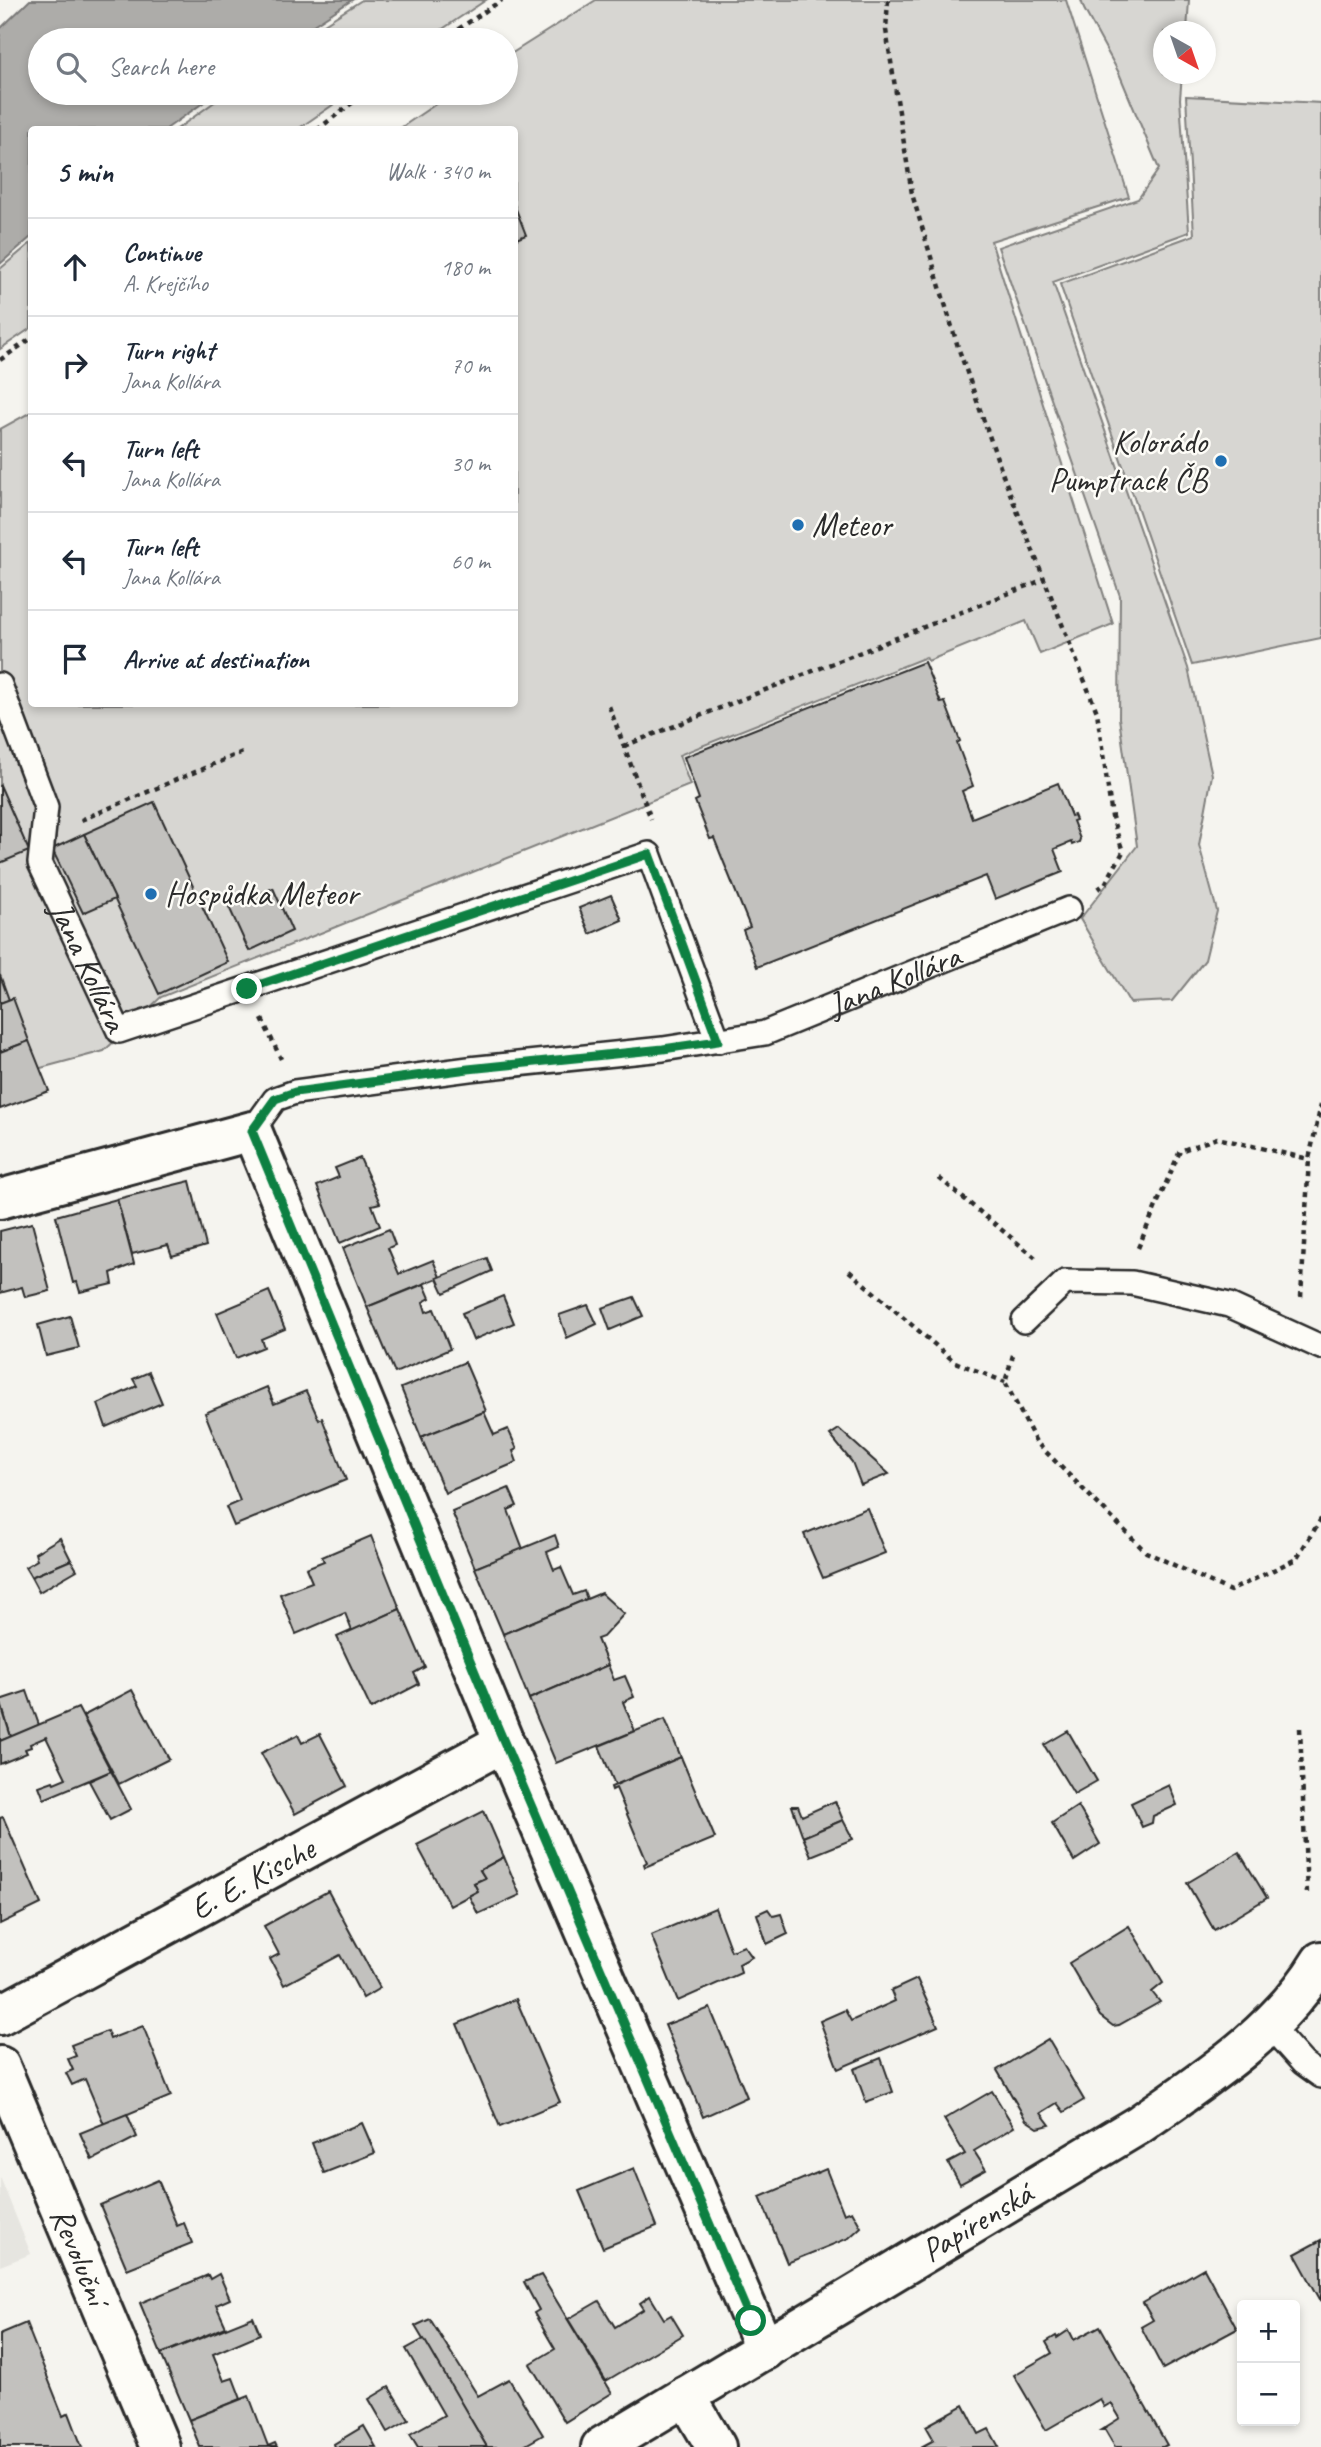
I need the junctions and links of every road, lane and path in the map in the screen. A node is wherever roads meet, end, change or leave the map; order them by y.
1 (502, 0) edge
2 (888, 0) edge
3 (460, 28) edge
4 (349, 105) edge
5 (322, 126) edge
6 (28, 341) edge
7 (0, 360) edge
8 (1045, 579) junction
9 (0, 685) edge
10 (609, 706) dead end
11 (624, 746) junction
12 (245, 751) dead end
13 (43, 836) junction
14 (649, 854) junction
15 (1069, 909) joint
16 (258, 1011) dead end
17 (718, 1041) junction
18 (282, 1062) dead end
19 (1321, 1105) edge
20 (252, 1131) junction
21 (1309, 1159) junction
22 (939, 1178) dead end
23 (0, 1199) edge
24 (849, 1271) dead end
25 (1065, 1282) junction
26 (1132, 1283) junction
27 (1024, 1321) joint
28 (1298, 1336) junction
29 (1321, 1347) edge
30 (1005, 1382) junction
31 (1321, 1519) edge
32 (1300, 1728) dead end
33 (504, 1742) junction
34 (1307, 1894) dead end
35 (1321, 1961) edge
36 (0, 2015) edge
37 (1269, 2025) junction
38 (0, 2066) edge
39 (1321, 2076) edge
40 (765, 2350) junction
41 (686, 2396) junction
42 (160, 2447) edge
43 (601, 2447) edge
44 (716, 2447) edge

1 - 3 path
2 - 8 path
4 - 5 path
6 - 7 path
8 - 11 path
8 - 15 path
9 - 13 lane
10 - 11 path
11 - 14 path
12 - 13 path
13 - 14 lane, Jana Kollára
14 - 17 lane
15 - 17 lane, Jana Kollára
16 - 18 path
17 - 20 lane, Jana Kollára
19 - 21 path
20 - 23 street
20 - 33 street
21 - 26 path
21 - 28 path
22 - 25 path
24 - 30 path
25 - 26 lane
25 - 27 lane
26 - 28 lane
27 - 30 path
28 - 29 lane
30 - 31 path
32 - 34 path
33 - 36 street, E. E. Kische
33 - 40 street
35 - 37 street, Papírenská
37 - 39 lane
37 - 40 street, Papírenská
38 - 42 street, Revoluční
40 - 41 street, Papírenská
41 - 43 street, Papírenská
41 - 44 street

